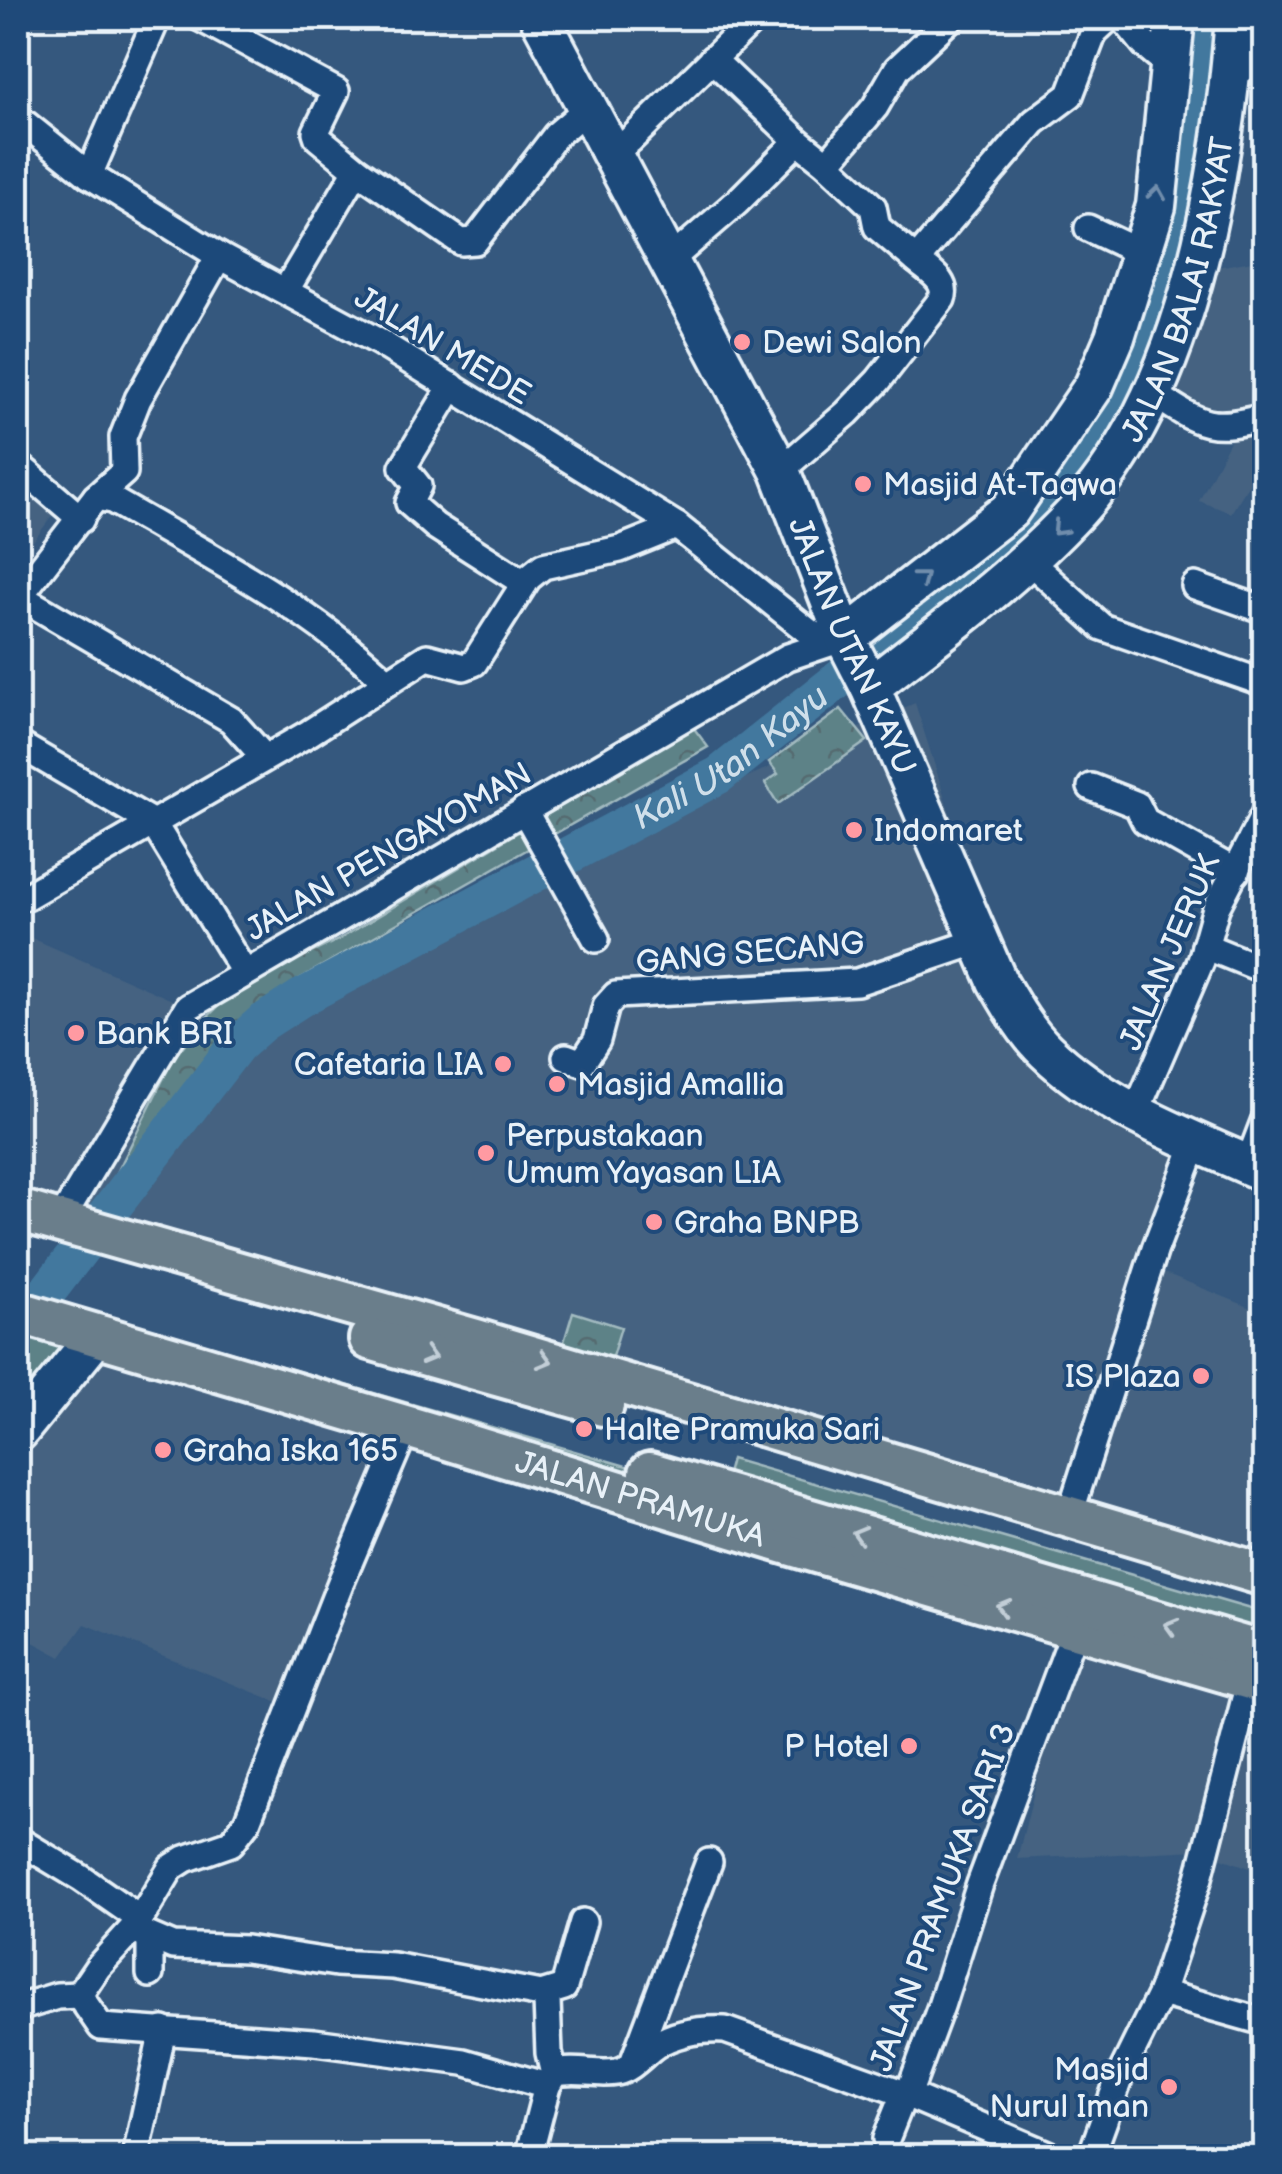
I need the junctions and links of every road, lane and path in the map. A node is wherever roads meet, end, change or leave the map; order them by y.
1 (157, 18) edge
2 (200, 18) edge
3 (540, 18) edge
4 (755, 18) edge
5 (951, 18) edge
6 (1109, 18) edge
7 (1123, 18) edge
8 (1175, 18) edge
9 (1235, 18) edge
10 (1264, 57) edge
11 (712, 59) junction
12 (1171, 67) junction
13 (1230, 76) junction
14 (588, 108) junction
15 (18, 118) edge
16 (798, 141) junction
17 (613, 152) junction
18 (826, 164) junction
19 (357, 170) junction
20 (89, 175) junction
21 (1088, 228) dead end
22 (1141, 253) junction
23 (219, 256) junction
24 (670, 260) junction
25 (916, 260) junction
26 (286, 290) junction
27 (1141, 348) junction
28 (452, 386) junction
29 (1154, 394) junction
30 (1264, 417) edge
31 (18, 465) edge
32 (780, 471) junction
33 (96, 496) junction
34 (80, 519) junction
35 (677, 526) junction
36 (1029, 561) junction
37 (524, 583) junction
38 (1195, 586) dead end
39 (18, 597) edge
40 (1264, 610) edge
41 (852, 660) junction
42 (1264, 682) edge
43 (385, 683) junction
44 (18, 744) edge
45 (264, 756) junction
46 (1091, 787) dead end
47 (524, 810) junction
48 (1264, 816) edge
49 (153, 823) junction
50 (1236, 872) junction
51 (18, 898) edge
52 (596, 939) dead end
53 (979, 941) junction
54 (1206, 946) junction
55 (1264, 970) edge
56 (244, 972) junction
57 (566, 1057) dead end
58 (1135, 1114) junction
59 (1264, 1122) edge
60 (1196, 1141) junction
61 (1256, 1168) edge
62 (18, 1210) edge
63 (51, 1233) edge
64 (33, 1305) edge
65 (98, 1335) junction
66 (180, 1349) junction
67 (661, 1408) junction
68 (406, 1428) junction
69 (18, 1432) edge
70 (1070, 1517) junction
71 (1264, 1576) edge
72 (1264, 1597) edge
73 (1075, 1629) junction
74 (1260, 1672) edge
75 (18, 1840) edge
76 (709, 1862) dead end
77 (582, 1922) dead end
78 (141, 1928) junction
79 (150, 1974) dead end
80 (1162, 1992) junction
81 (541, 1994) junction
82 (79, 1995) junction
83 (18, 2008) edge
84 (1264, 2022) edge
85 (163, 2030) junction
86 (633, 2063) junction
87 (551, 2080) junction
88 (906, 2095) junction
89 (886, 2138) dead end
90 (995, 2145) edge
91 (136, 2156) edge
92 (529, 2156) edge
93 (1052, 2156) edge
94 (1091, 2156) edge

1 - 20 street
2 - 19 street
3 - 14 street, JALAN UTAN KAYU
4 - 11 street
5 - 18 street
6 - 25 street
7 - 12 street
8 - 12 street, JALAN BALAI RAKYAT
9 - 13 street, JALAN BALAI RAKYAT
10 - 13 street
11 - 16 street
11 - 17 street
22 -> 12 street, JALAN BALAI RAKYAT
13 - 27 street, JALAN BALAI RAKYAT
14 - 17 street, JALAN UTAN KAYU
14 - 19 street
15 - 20 street, JALAN MEDE
16 - 18 street
16 - 24 street
17 - 24 street, JALAN UTAN KAYU
18 - 25 street
19 - 26 street
20 - 23 street, JALAN MEDE
21 - 22 street
22 - 27 street, JALAN BALAI RAKYAT
23 - 26 street, JALAN MEDE
23 - 33 street
24 - 32 street, JALAN UTAN KAYU
25 - 32 street
26 - 28 street, JALAN MEDE
27 - 29 street, JALAN BALAI RAKYAT
41 -> 27 street, JALAN BALAI RAKYAT
28 - 35 street, JALAN MEDE
28 - 37 street
29 - 30 street
29 -> 36 street, JALAN BALAI RAKYAT
31 - 34 street
32 - 41 street, JALAN UTAN KAYU
33 - 34 street
33 - 43 street
34 - 39 street
35 - 37 street
35 - 41 street, JALAN MEDE
36 - 41 street, JALAN BALAI RAKYAT
36 - 42 street
37 - 43 street
38 - 40 street
39 - 45 street
41 - 47 street, JALAN PENGAYOMAN
41 - 53 street, JALAN UTAN KAYU
43 - 45 street
44 - 49 street
45 - 49 street
46 - 50 street
47 - 52 street
47 - 56 street, JALAN PENGAYOMAN
48 - 50 street, JALAN JERUK
49 - 51 street
49 - 56 street
50 - 54 street, JALAN JERUK
53 - 57 street, GANG SECANG
53 - 58 street, JALAN UTAN KAYU
54 - 55 street
54 - 58 street, JALAN JERUK
56 - 63 street, JALAN PENGAYOMAN
58 - 60 street, JALAN UTAN KAYU
59 - 61 street
60 - 61 street, JALAN UTAN KAYU
60 - 70 street
62 - 63 main road
63 -> 67 main road
64 - 65 main road, JALAN PRAMUKA
64 - 66 main road, JALAN PRAMUKA
65 - 66 main road, JALAN PRAMUKA
65 - 69 street
66 - 68 main road, JALAN PRAMUKA
74 -> 66 main road, JALAN PRAMUKA
67 - 70 main road
67 - 72 main road
73 -> 68 main road, JALAN PRAMUKA
68 - 78 street
70 - 71 main road
73 - 74 main road, JALAN PRAMUKA
73 - 88 street, JALAN PRAMUKA SARI 3
74 - 80 street
75 - 78 street
76 - 86 street
77 - 81 street
78 - 79 street
78 - 81 street
78 - 82 street
80 - 84 street
80 - 94 street
81 - 87 street
82 - 83 street
82 - 85 street, JALAN PRAMUKA SARI 3
85 - 87 street, JALAN PRAMUKA SARI 3
85 - 91 street
86 - 87 street, JALAN PRAMUKA SARI 3
86 - 88 street, JALAN PRAMUKA SARI 3
87 - 92 street
88 - 89 street
88 - 90 street
90 - 93 street

